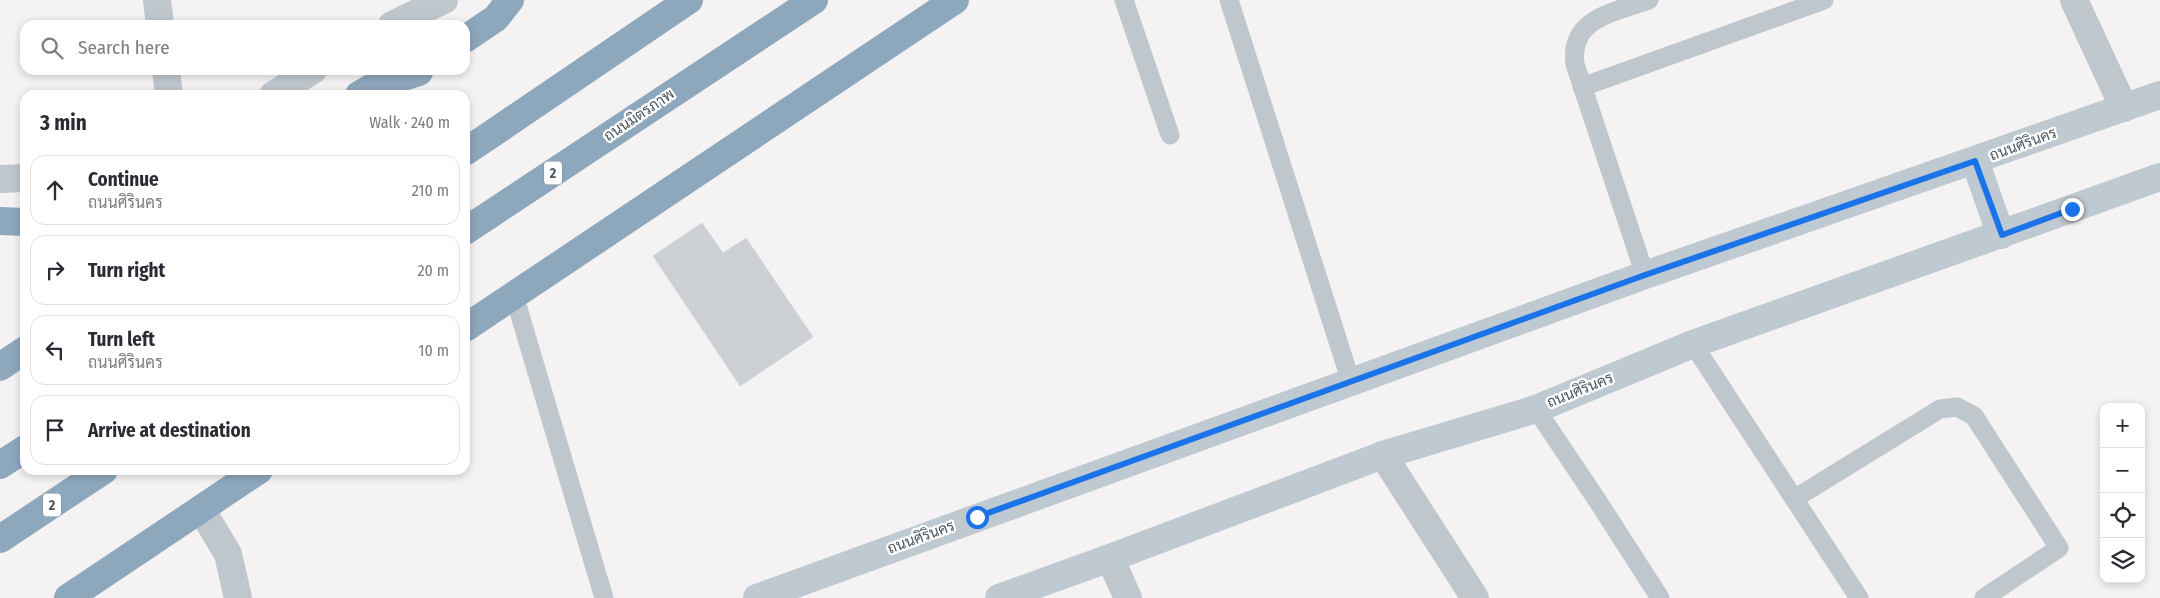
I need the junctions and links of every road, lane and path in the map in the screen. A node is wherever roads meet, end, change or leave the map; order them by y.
1 (157, 0) edge
2 (444, 0) edge
3 (510, 0) edge
4 (689, 0) edge
5 (814, 0) edge
6 (955, 0) edge
7 (1124, 0) edge
8 (1229, 0) edge
9 (1649, 0) edge
10 (1824, 0) edge
11 (2074, 0) edge
12 (159, 20) edge
13 (402, 20) edge
14 (470, 36) edge
15 (167, 75) edge
16 (305, 75) edge
17 (408, 75) edge
18 (416, 75) edge
19 (1582, 87) junction
20 (169, 90) edge
21 (281, 90) edge
22 (368, 90) edge
23 (403, 90) edge
24 (2160, 95) edge
25 (2124, 108) junction
26 (1170, 135) dead end
27 (470, 149) edge
28 (1975, 161) junction
29 (2160, 177) edge
30 (20, 178) edge
31 (0, 179) edge
32 (0, 221) edge
33 (20, 222) edge
34 (470, 228) edge
35 (2002, 235) junction
36 (1645, 275) junction
37 (514, 295) junction
38 (470, 325) edge
39 (1693, 344) junction
40 (20, 353) edge
41 (0, 367) edge
42 (1350, 382) junction
43 (1536, 409) junction
44 (20, 451) edge
45 (1383, 455) junction
46 (0, 465) edge
47 (96, 475) edge
48 (251, 475) edge
49 (1794, 499) junction
50 (201, 509) junction
51 (0, 539) edge
52 (1110, 558) junction
53 (68, 598) edge
54 (238, 598) edge
55 (604, 598) edge
56 (757, 598) edge
57 (999, 598) edge
58 (1128, 598) edge
59 (1475, 598) edge
60 (1660, 598) edge
61 (1859, 598) edge
62 (1984, 598) edge

1 - 12 street
2 - 13 street
3 - 14 highway
4 - 27 highway
5 - 34 highway, ถนนมิตรภาพ / 2
6 - 37 highway
7 - 26 lane
8 - 42 lane
9 - 19 lane
10 - 19 lane
11 - 25 street
15 - 20 street
16 - 21 street
17 - 22 highway
18 - 23 highway
19 - 36 lane
24 - 25 street, ถนนศิรินคร
25 - 28 street, ถนนศิรินคร
28 - 35 street
28 - 36 street, ถนนศิรินคร
29 - 35 street, ถนนศิรินคร
30 - 31 street
32 - 33 highway
35 - 39 street, ถนนศิรินคร
36 - 42 street, ถนนศิรินคร
37 - 38 highway
37 - 55 lane
39 - 43 street, ถนนศิรินคร
39 - 49 lane
40 - 41 highway
42 - 56 street, ถนนศิรินคร
43 - 45 street, ถนนศิรินคร
43 - 60 lane
44 - 46 highway
45 - 52 street, ถนนศิรินคร
45 - 59 street
47 - 51 highway, 2
48 - 50 highway
49 - 61 lane
49 - 62 lane
50 - 53 highway
50 - 54 street
52 - 57 street, ถนนศิรินคร
52 - 58 street

